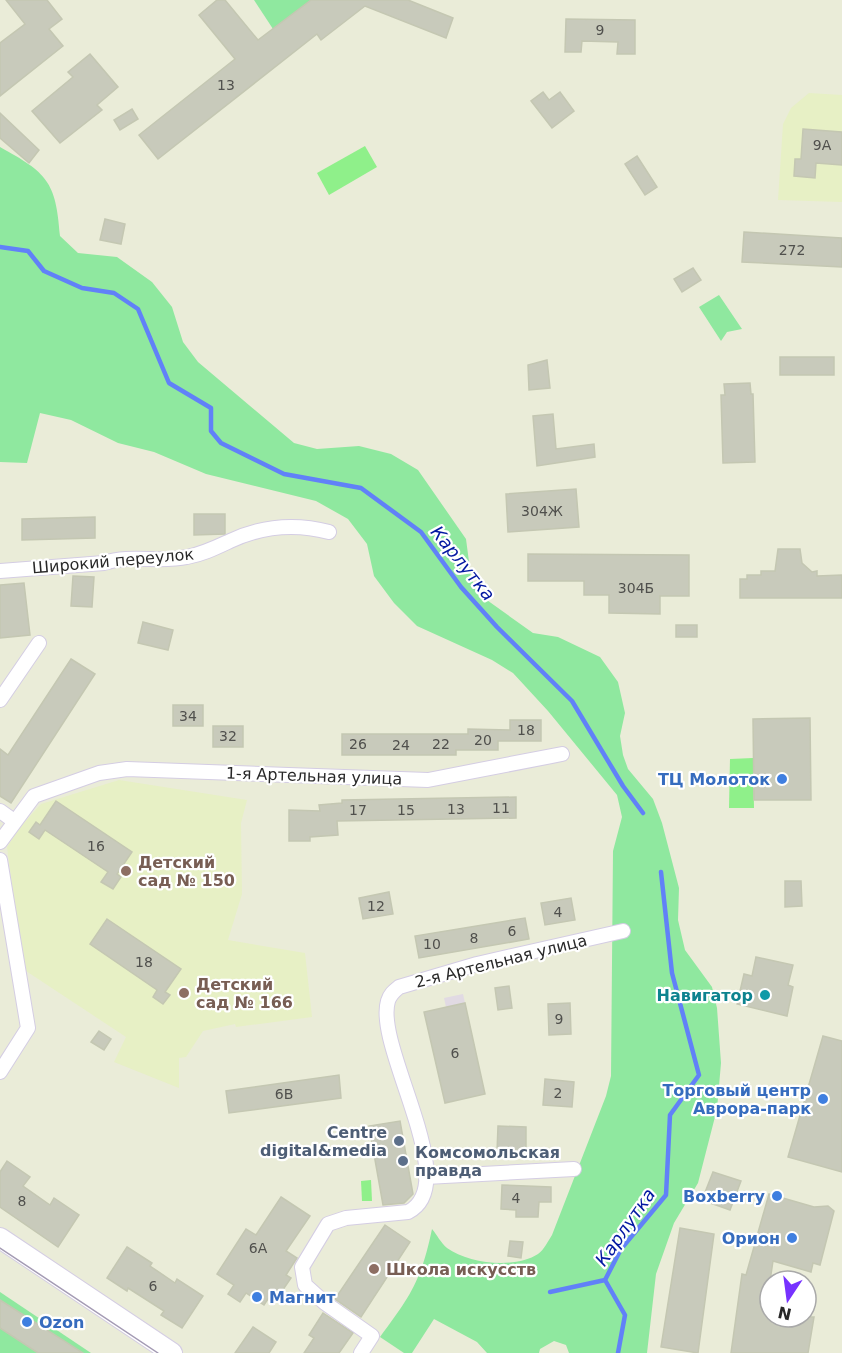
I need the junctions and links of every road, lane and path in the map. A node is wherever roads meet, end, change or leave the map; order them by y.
1 (329, 532) dead end
2 (0, 571) edge
3 (39, 644) dead end
4 (0, 700) edge
5 (562, 754) dead end
6 (0, 811) edge
7 (14, 820) junction
8 (0, 842) edge
9 (0, 860) edge
10 (623, 931) dead end
11 (0, 1072) edge
12 (574, 1169) dead end
13 (426, 1177) junction
14 (0, 1238) edge
15 (172, 1353) edge
16 (361, 1353) edge

1 - 2 street, Широкий переулок
3 - 4 street
5 - 7 street, 1-я Артельная улица
6 - 7 street
7 - 8 street, 1-я Артельная улица
9 - 11 street
10 - 13 street, 2-я Артельная улица
12 - 13 street
13 - 16 street
14 - 15 street

